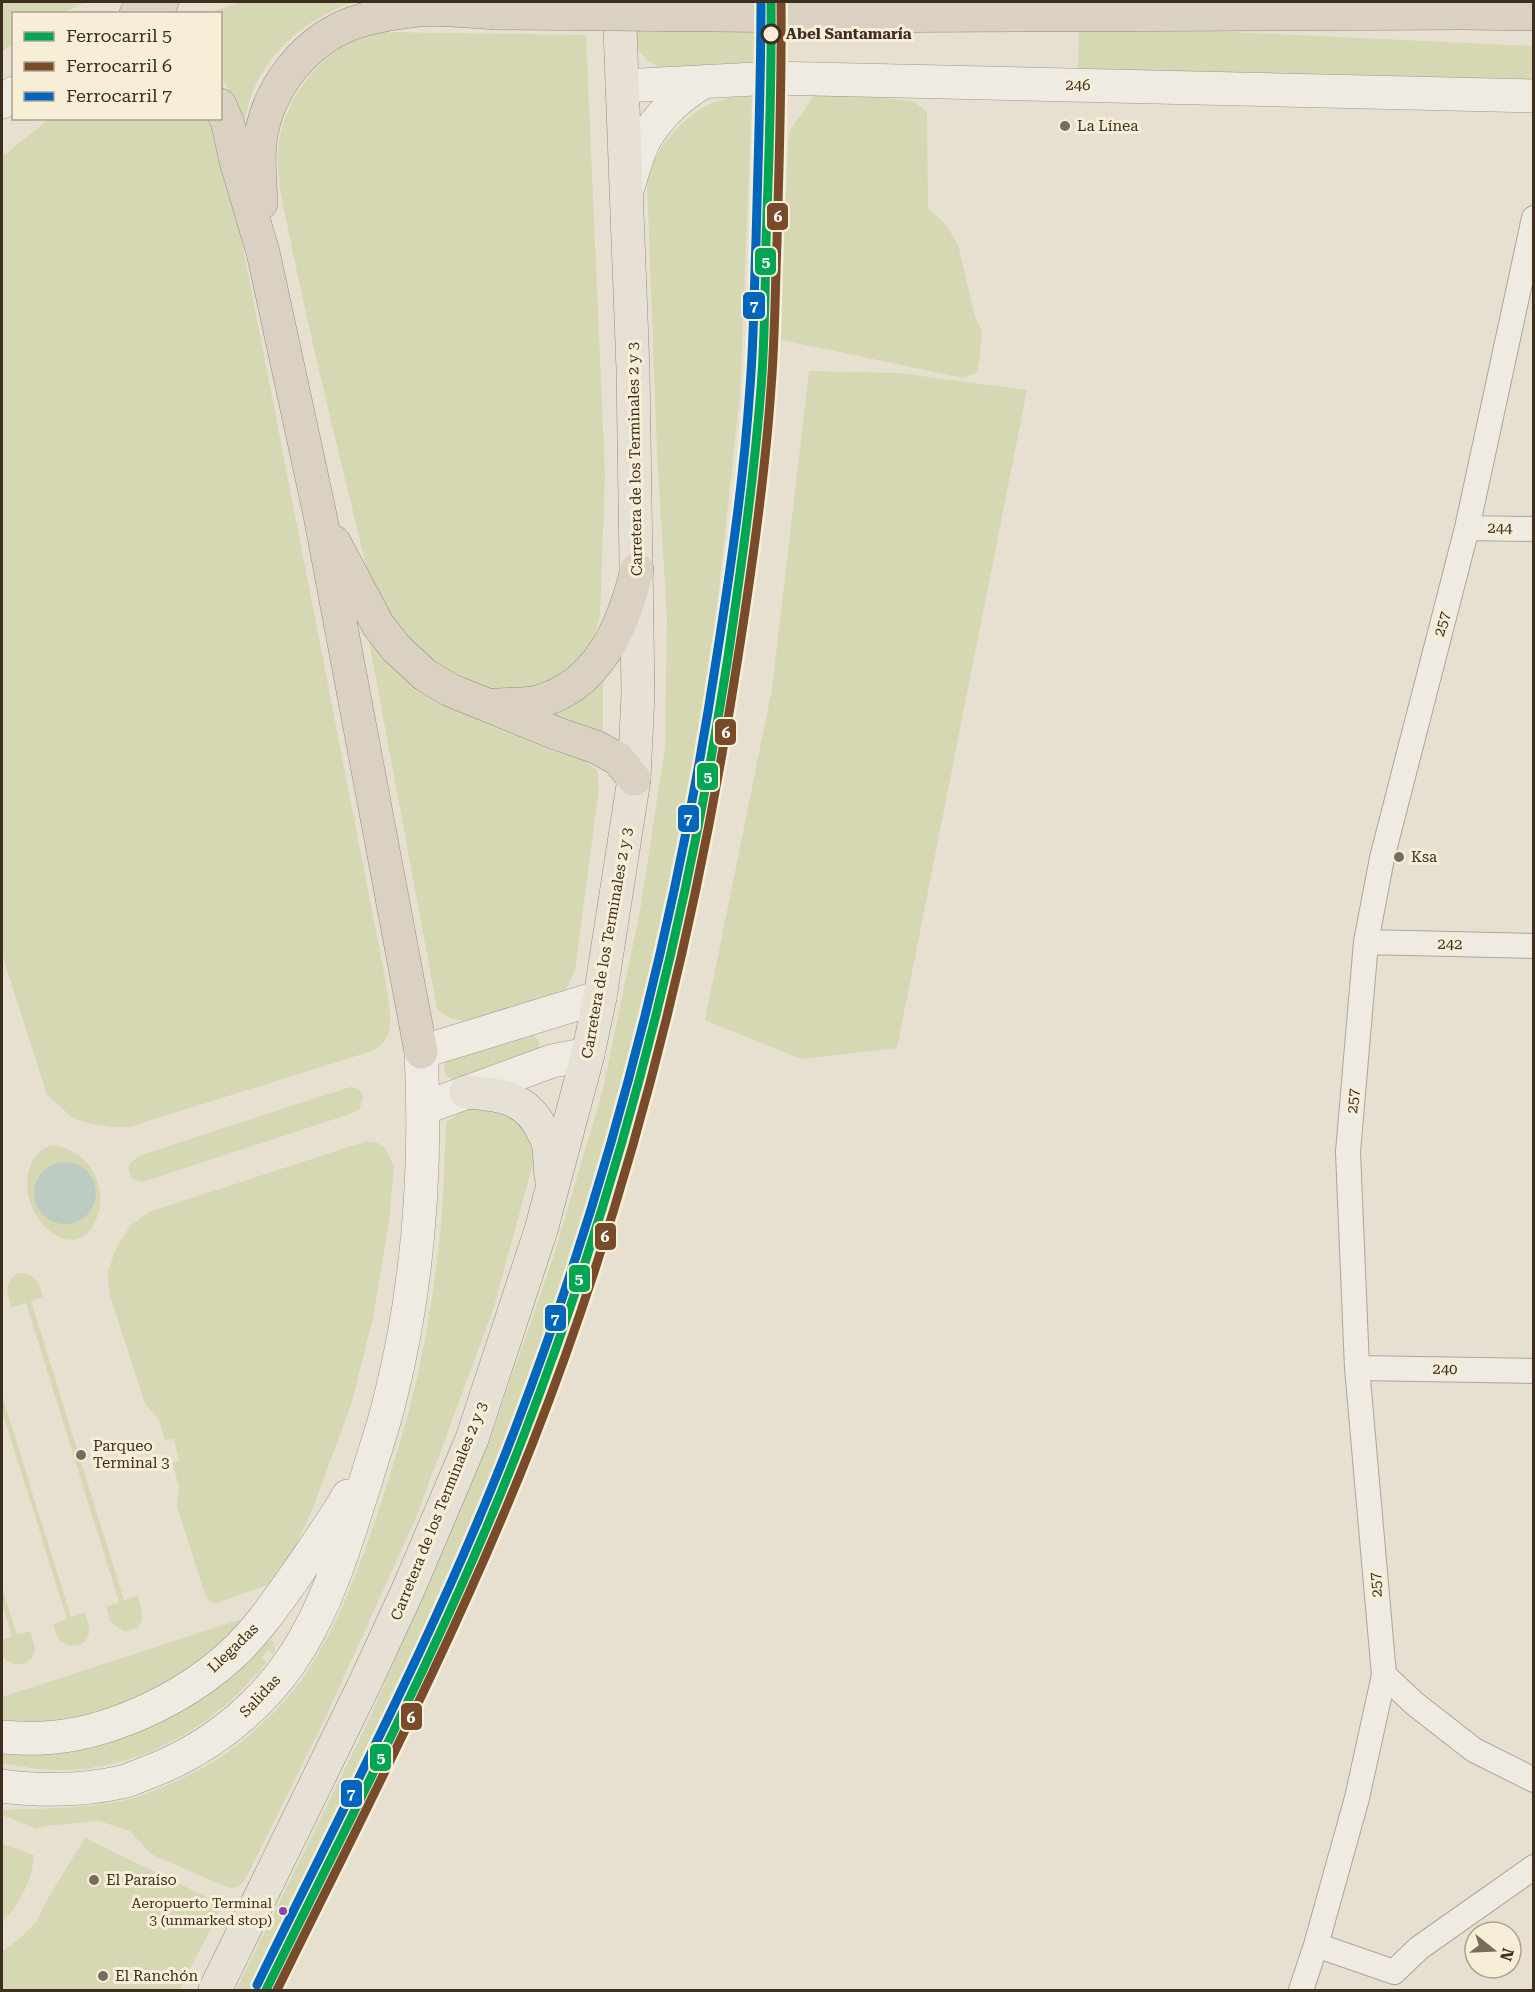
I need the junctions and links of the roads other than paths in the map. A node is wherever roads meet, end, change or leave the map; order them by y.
1 (146, 2) edge
2 (162, 2) edge
3 (619, 2) edge
4 (131, 12) edge
5 (140, 12) edge
6 (1533, 14) edge
7 (704, 82) junction
8 (622, 86) junction
9 (1533, 96) edge
10 (222, 110) edge
11 (626, 192) junction
12 (1533, 218) edge
13 (263, 252) junction
14 (320, 515) junction
15 (1467, 528) junction
16 (1533, 528) edge
17 (638, 570) junction
18 (487, 705) junction
19 (634, 779) junction
20 (1366, 942) junction
21 (1533, 946) edge
22 (600, 997) junction
23 (421, 1052) junction
24 (588, 1054) junction
25 (466, 1092) junction
26 (424, 1108) junction
27 (552, 1192) junction
28 (1357, 1368) junction
29 (1533, 1371) edge
30 (379, 1439) junction
31 (1384, 1676) junction
32 (2, 1737) edge
33 (1533, 1780) edge
34 (2, 1786) edge
35 (1533, 1867) edge
36 (1316, 1945) junction
37 (1394, 1972) junction
38 (215, 1990) edge
39 (1301, 1990) edge
40 (1378, 1990) edge

1 - 4 highway
2 - 5 highway
3 - 8 main road, Carretera de los Terminales 2 y 3
6 - 13 highway, bridge
7 - 8 main road, 246
7 - 9 main road, 246
7 - 11 main road
8 - 11 main road, Carretera de los Terminales 2 y 3
10 - 13 highway
11 - 17 main road, Carretera de los Terminales 2 y 3
12 - 15 street, 257
13 - 14 highway
14 - 18 highway
14 - 23 highway
15 - 16 street, 244
15 - 20 street, 257
17 - 18 highway
17 - 19 main road, Carretera de los Terminales 2 y 3
18 - 19 highway
19 - 22 main road, Carretera de los Terminales 2 y 3
20 - 21 street, 242
20 - 28 street, 257
22 - 23 main road
22 - 24 main road, Carretera de los Terminales 2 y 3
23 - 26 main road
24 - 25 main road
24 - 27 main road, Carretera de los Terminales 2 y 3
25 - 26 main road
25 - 27 main road
26 - 30 main road
27 - 38 main road, Carretera de los Terminales 2 y 3
28 - 29 street, 240
28 - 31 street, 257
30 - 32 main road, Llegadas
30 - 34 main road, Salidas
31 - 33 street
31 - 36 street, 257
35 - 37 street
36 - 37 street
36 - 39 street, 257
37 - 40 street

